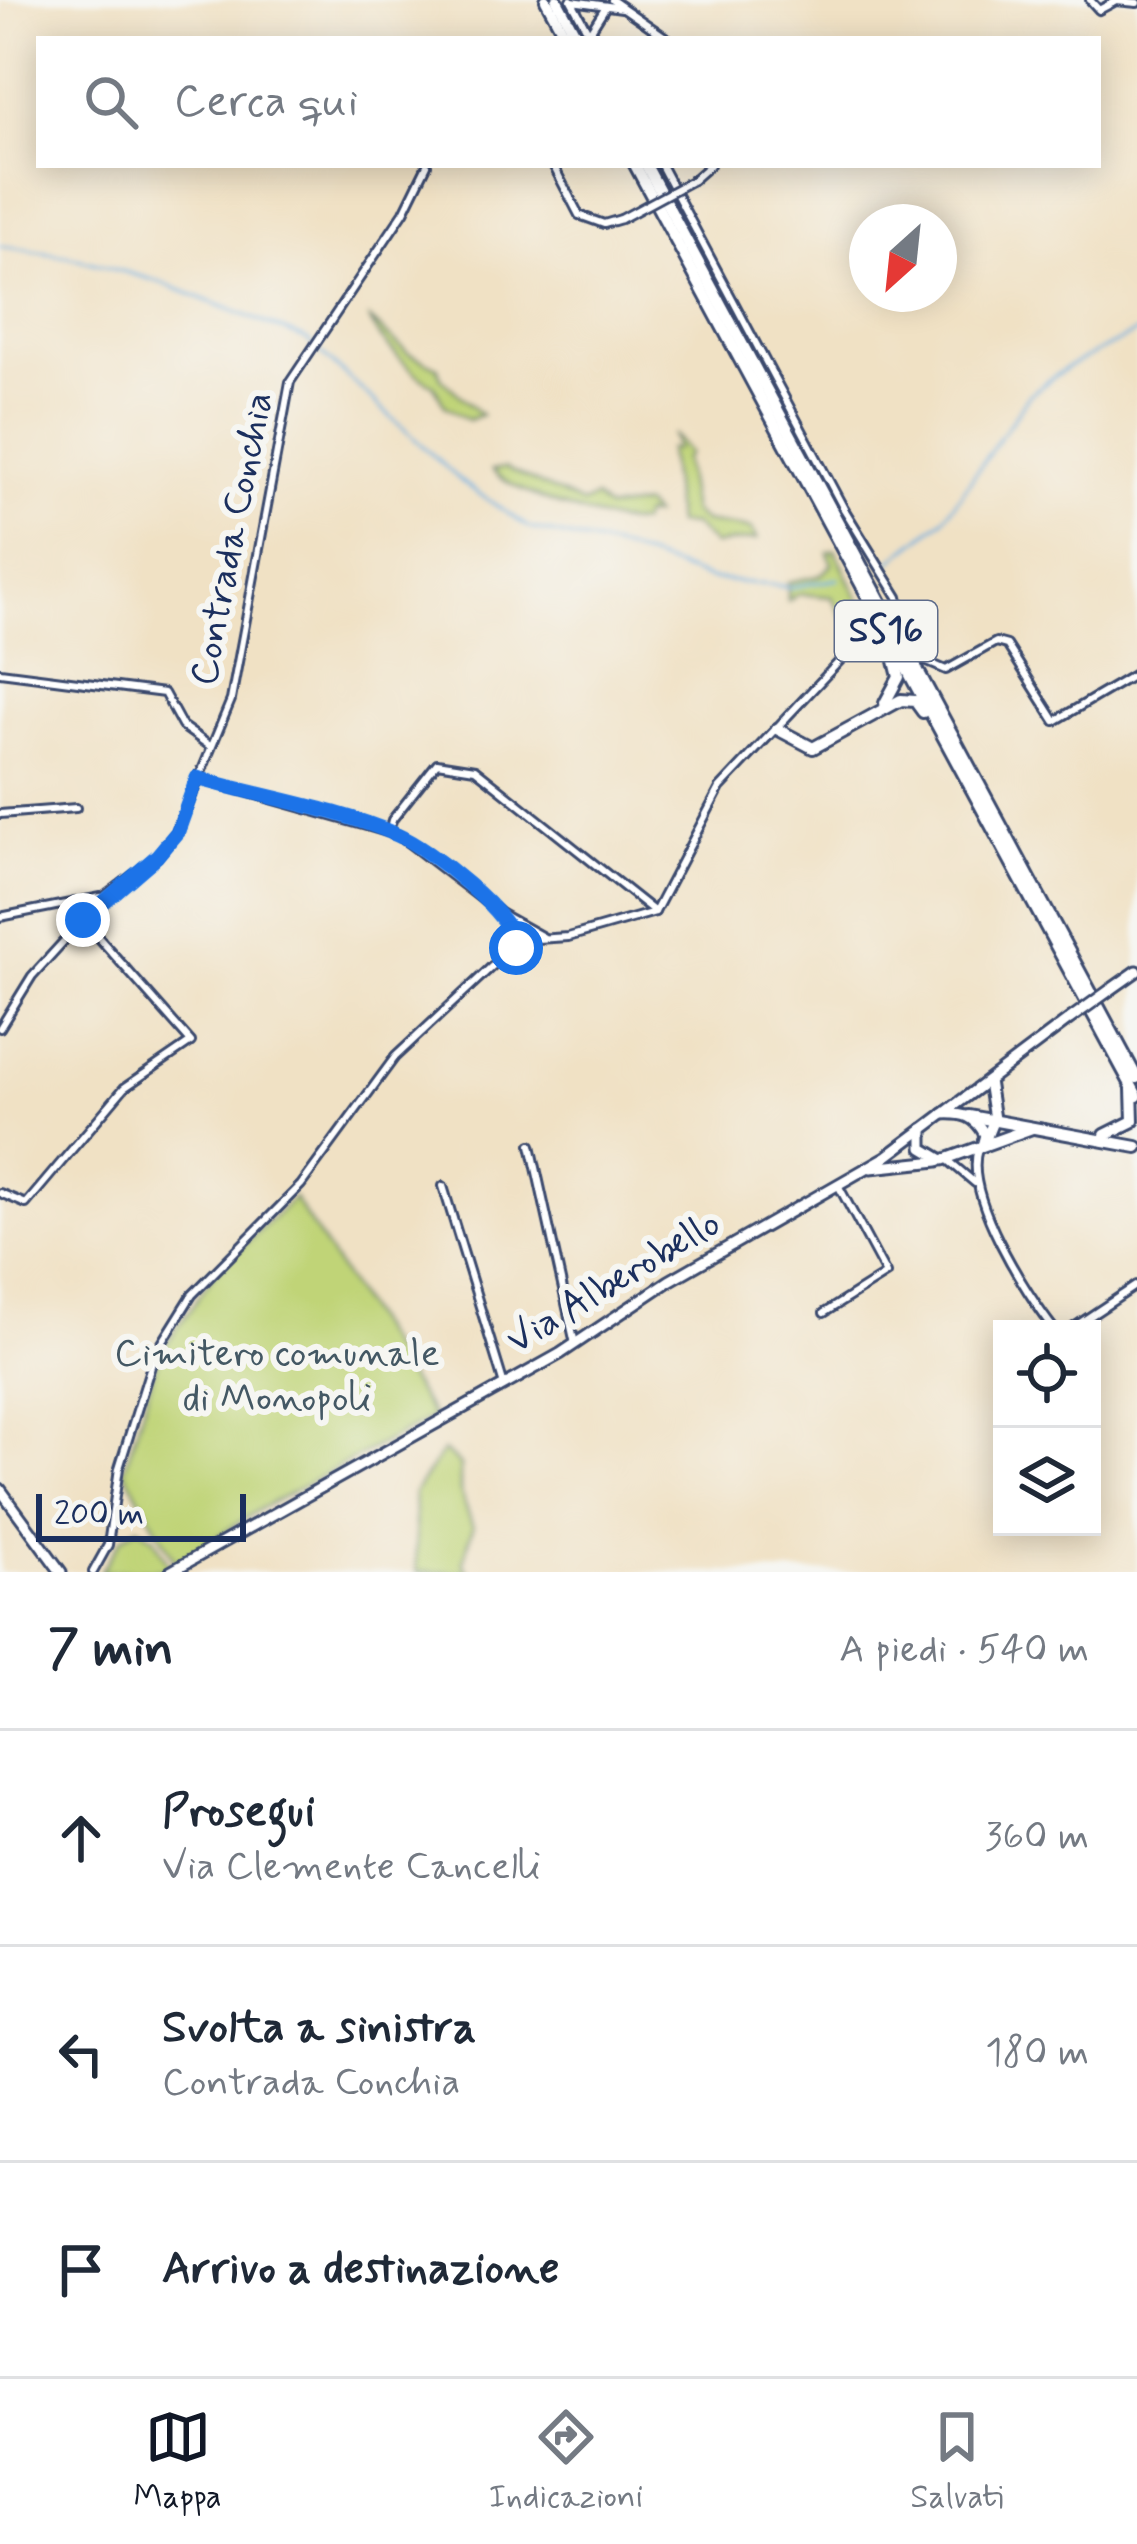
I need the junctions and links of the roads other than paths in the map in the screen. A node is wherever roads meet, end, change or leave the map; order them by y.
1 (546, 0) edge
2 (556, 0) edge
3 (572, 0) edge
4 (1090, 0) edge
5 (609, 3) edge
6 (1137, 4) edge
7 (564, 36) edge
8 (585, 36) edge
9 (586, 36) edge
10 (587, 36) edge
11 (664, 36) edge
12 (426, 168) edge
13 (555, 168) edge
14 (636, 168) edge
15 (648, 168) edge
16 (663, 168) edge
17 (707, 168) edge
18 (871, 614) junction
19 (0, 672) edge
20 (1137, 673) edge
21 (883, 706) junction
22 (762, 724) dead end
23 (773, 730) junction
24 (210, 746) junction
25 (964, 776) junction
26 (197, 778) junction
27 (76, 808) dead end
28 (0, 814) edge
29 (389, 832) junction
30 (105, 896) junction
31 (655, 912) junction
32 (0, 916) edge
33 (83, 920) junction
34 (519, 928) junction
35 (548, 938) junction
36 (528, 943) junction
37 (516, 948) junction
38 (1137, 970) edge
39 (0, 1028) edge
40 (988, 1081) junction
41 (1135, 1086) edge
42 (944, 1114) junction
43 (969, 1116) junction
44 (994, 1119) junction
45 (1036, 1127) junction
46 (923, 1129) junction
47 (1096, 1136) junction
48 (531, 1145) dead end
49 (982, 1145) junction
50 (1137, 1147) edge
51 (946, 1160) junction
52 (866, 1168) junction
53 (838, 1184) junction
54 (978, 1185) junction
55 (442, 1186) dead end
56 (0, 1193) edge
57 (1137, 1285) edge
58 (824, 1313) dead end
59 (1048, 1320) edge
60 (1084, 1320) edge
61 (575, 1344) junction
62 (504, 1385) junction
63 (0, 1489) edge
64 (61, 1572) edge
65 (93, 1572) edge
66 (170, 1572) edge

1 - 7 highway
2 - 8 highway
3 - 5 street
3 - 9 street
4 - 6 street
5 - 10 street
5 - 11 street
12 - 24 street, Contrada Conchia
13 - 17 street, bridge
14 - 18 highway, SS16
15 - 41 highway, SS16
16 - 20 street
18 - 21 highway
18 - 23 street
18 - 25 highway, SS16
19 - 24 street
21 - 23 highway
21 - 25 highway
22 - 23 street
23 - 31 street
24 - 26 street, Contrada Conchia
25 - 41 highway, SS16
26 - 29 street
26 - 30 street, Contrada Conchia
27 - 28 street
29 - 31 street
29 - 34 street
30 - 32 street
30 - 33 street, Contrada Conchia
31 - 35 street
33 - 39 street, Contrada Conchia
33 - 56 street
34 - 35 street
34 - 36 street
34 - 37 street
35 - 36 street
36 - 37 street
37 - 65 street
38 - 40 main road, Via Alberobello, bridge
40 - 42 main road, Via Alberobello
40 - 44 main road
41 - 47 highway
42 - 43 main road
42 - 46 main road, Via Alberobello
43 - 44 highway
43 - 49 main road
44 - 45 highway
44 - 49 main road
45 - 47 highway
45 - 49 highway
46 - 51 main road
46 - 52 main road, Via Alberobello
47 - 50 highway
48 - 61 street
49 - 51 main road
49 - 54 street
51 - 52 main road
51 - 54 street
52 - 53 main road, Via Alberobello
53 - 58 street
53 - 61 main road, Via Alberobello
54 - 59 street
55 - 62 street
57 - 60 street
61 - 62 main road, Via Alberobello
62 - 66 main road, Via Alberobello
63 - 64 main road

